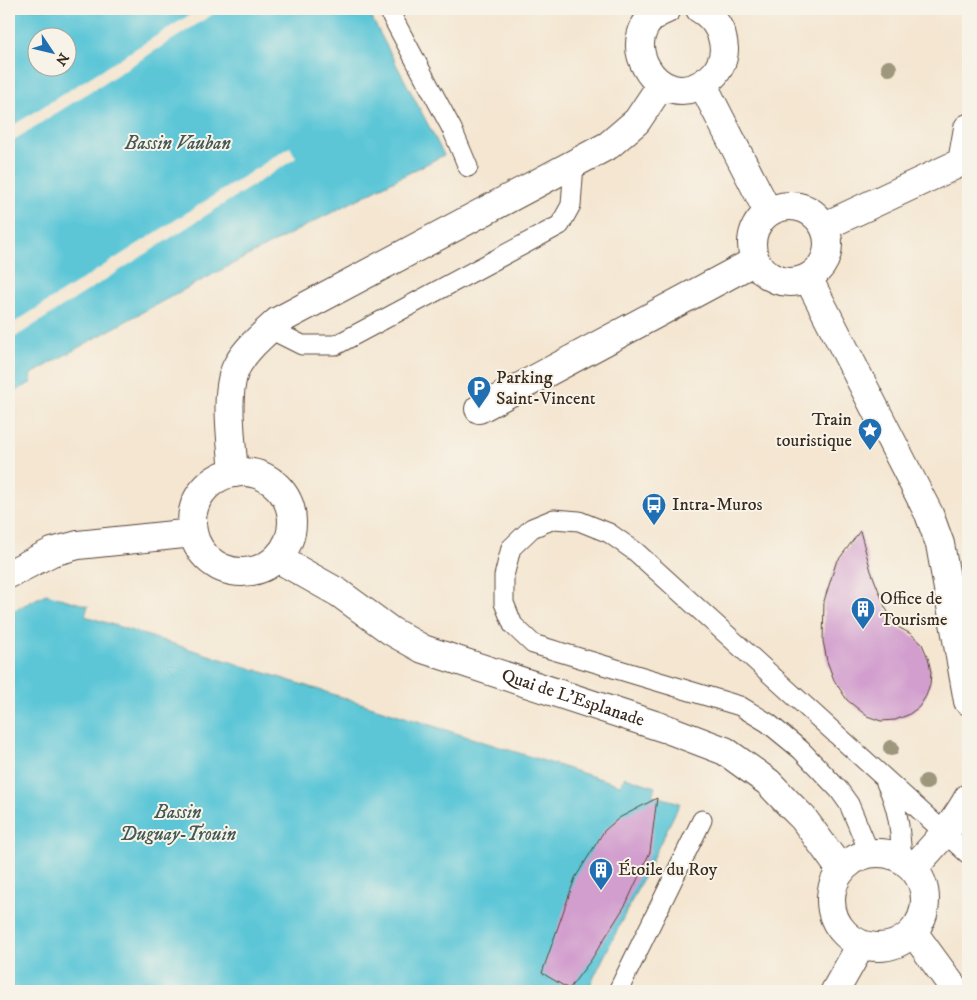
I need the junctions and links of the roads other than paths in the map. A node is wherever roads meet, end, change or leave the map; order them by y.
1 (388, 9) edge
2 (663, 9) edge
3 (700, 9) edge
4 (662, 85) junction
5 (703, 85) junction
6 (968, 128) edge
7 (574, 164) junction
8 (468, 167) dead end
9 (768, 212) junction
10 (825, 226) junction
11 (756, 261) junction
12 (808, 278) junction
13 (270, 329) junction
14 (479, 408) dead end
15 (234, 473) junction
16 (193, 533) junction
17 (277, 558) junction
18 (9, 574) edge
19 (968, 701) edge
20 (882, 775) junction
21 (968, 798) edge
22 (702, 820) dead end
23 (946, 833) junction
24 (870, 854) junction
25 (968, 854) edge
26 (907, 864) junction
27 (842, 870) junction
28 (913, 932) junction
29 (861, 944) junction
30 (618, 991) edge
31 (835, 991) edge
32 (956, 991) edge

1 - 8 lane
2 - 4 main road
3 - 5 main road
4 - 5 main road
4 - 7 main road
5 - 9 main road
6 - 10 main road
7 - 13 main road
7 - 13 lane
9 - 10 main road
9 - 11 main road
10 - 12 main road
11 - 12 main road
11 - 14 main road
12 - 19 main road
13 - 15 main road
15 - 16 main road
15 - 17 main road
16 - 17 main road
16 - 18 main road
17 - 27 main road, Quai de L'Esplanade
20 - 23 lane
20 - 24 lane
20 - 26 lane
21 - 23 main road
22 - 30 lane
23 - 25 lane
23 - 26 main road
24 - 26 main road
24 - 27 main road
26 - 28 main road
27 - 29 main road
28 - 29 main road
28 - 32 main road
29 - 31 main road

